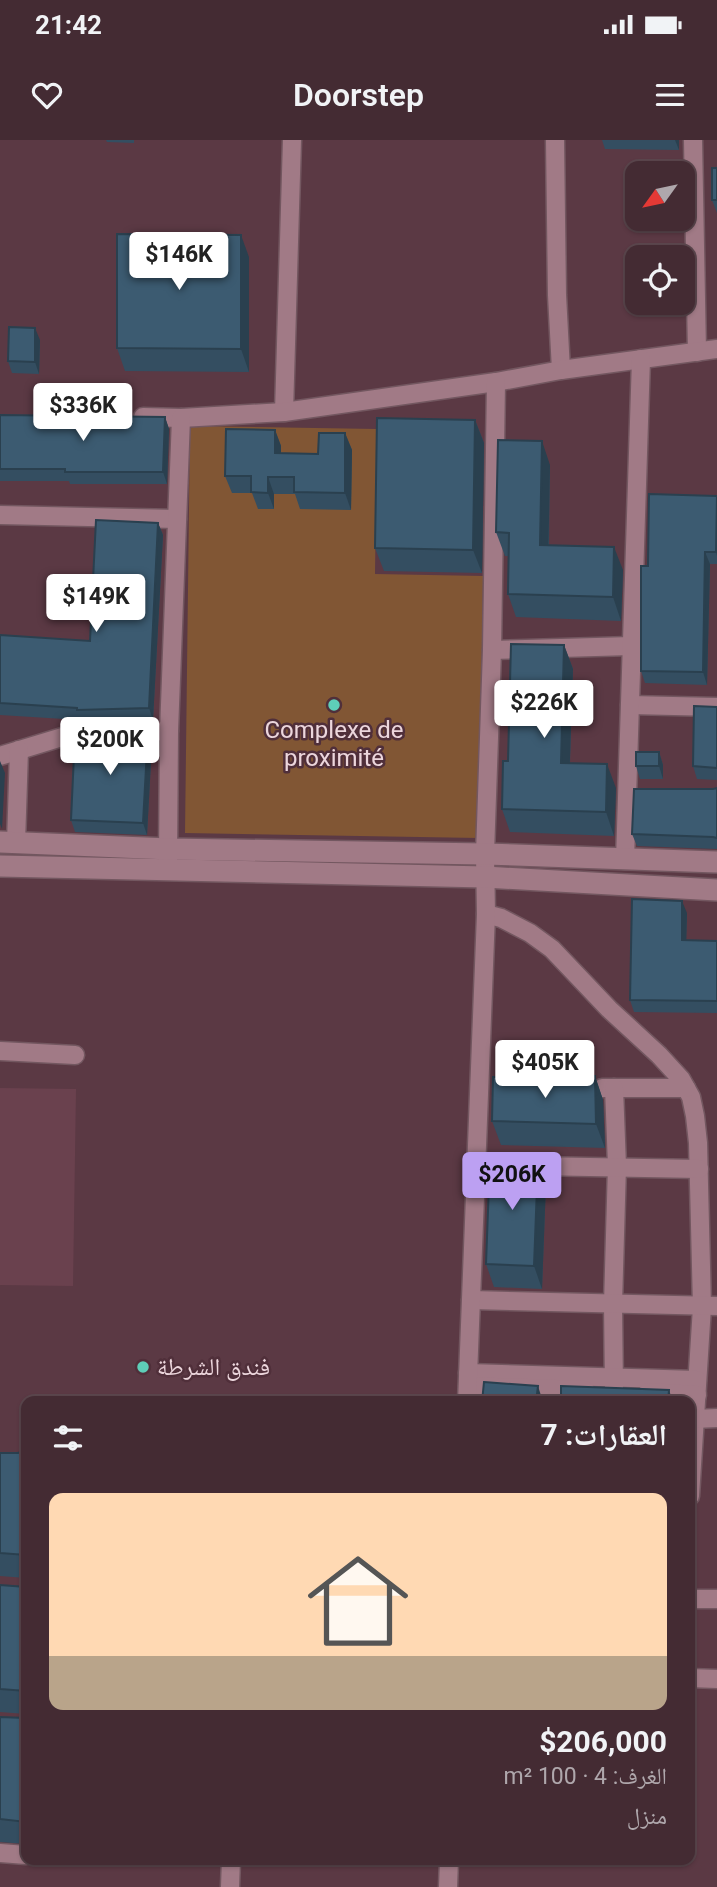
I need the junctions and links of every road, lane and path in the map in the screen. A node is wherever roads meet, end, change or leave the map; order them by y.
1 (292, 140) edge
2 (555, 140) edge
3 (693, 140) edge
4 (717, 349) edge
5 (697, 352) junction
6 (641, 359) junction
7 (561, 370) junction
8 (496, 382) junction
9 (284, 412) junction
10 (125, 417) edge
11 (181, 418) junction
12 (0, 515) edge
13 (177, 519) junction
14 (631, 646) junction
15 (492, 650) junction
16 (630, 705) junction
17 (717, 707) edge
18 (169, 731) junction
19 (19, 750) junction
20 (0, 756) edge
21 (8, 842) edge
22 (169, 849) junction
23 (485, 854) junction
24 (625, 860) junction
25 (717, 862) edge
26 (0, 866) edge
27 (168, 871) junction
28 (485, 877) junction
29 (717, 890) edge
30 (486, 914) junction
31 (0, 1051) edge
32 (75, 1055) dead end
33 (583, 1088) edge
34 (614, 1088) junction
35 (686, 1088) junction
36 (477, 1165) junction
37 (617, 1166) junction
38 (699, 1169) junction
39 (471, 1300) junction
40 (613, 1304) junction
41 (709, 1306) edge
42 (614, 1384) junction
43 (468, 1387) edge
44 (697, 1388) junction
45 (554, 1395) edge
46 (695, 1409) edge
47 (717, 1418) edge
48 (695, 1419) edge
49 (695, 1599) edge
50 (717, 1599) edge
51 (695, 1678) edge
52 (717, 1679) edge
53 (0, 1853) edge
54 (21, 1855) edge
55 (231, 1865) edge
56 (449, 1865) edge
57 (230, 1887) edge
58 (448, 1887) edge

1 - 9 street
2 - 7 street
3 - 5 street
4 - 5 street
5 - 6 street
6 - 7 street
6 - 14 street
7 - 8 street
8 - 9 street
8 - 15 street
9 - 11 street
10 - 11 street
11 - 13 street
12 - 13 street
13 - 18 street
14 - 15 street
14 - 16 street
15 - 23 street
16 - 17 street
16 - 24 street
18 - 19 street
18 - 22 street
19 - 20 street
19 - 21 street
21 - 22 street
22 - 23 street
22 - 27 street
23 - 24 street
23 - 28 street
24 - 25 street
26 - 27 street
27 - 28 street
28 - 29 street
28 - 30 street
30 - 35 street
30 - 36 street
31 - 32 street
33 - 34 street
34 - 35 street
34 - 37 street
35 - 38 street
36 - 37 street
36 - 39 street
37 - 38 street
37 - 40 street
38 - 41 street
39 - 40 street
39 - 43 street
40 - 41 street
40 - 42 street
41 - 44 street
42 - 43 street
42 - 44 street
42 - 45 street
43 - 45 street
44 - 46 street
47 - 48 street
49 - 50 street
51 - 52 street
53 - 54 street
55 - 57 street
56 - 58 street

